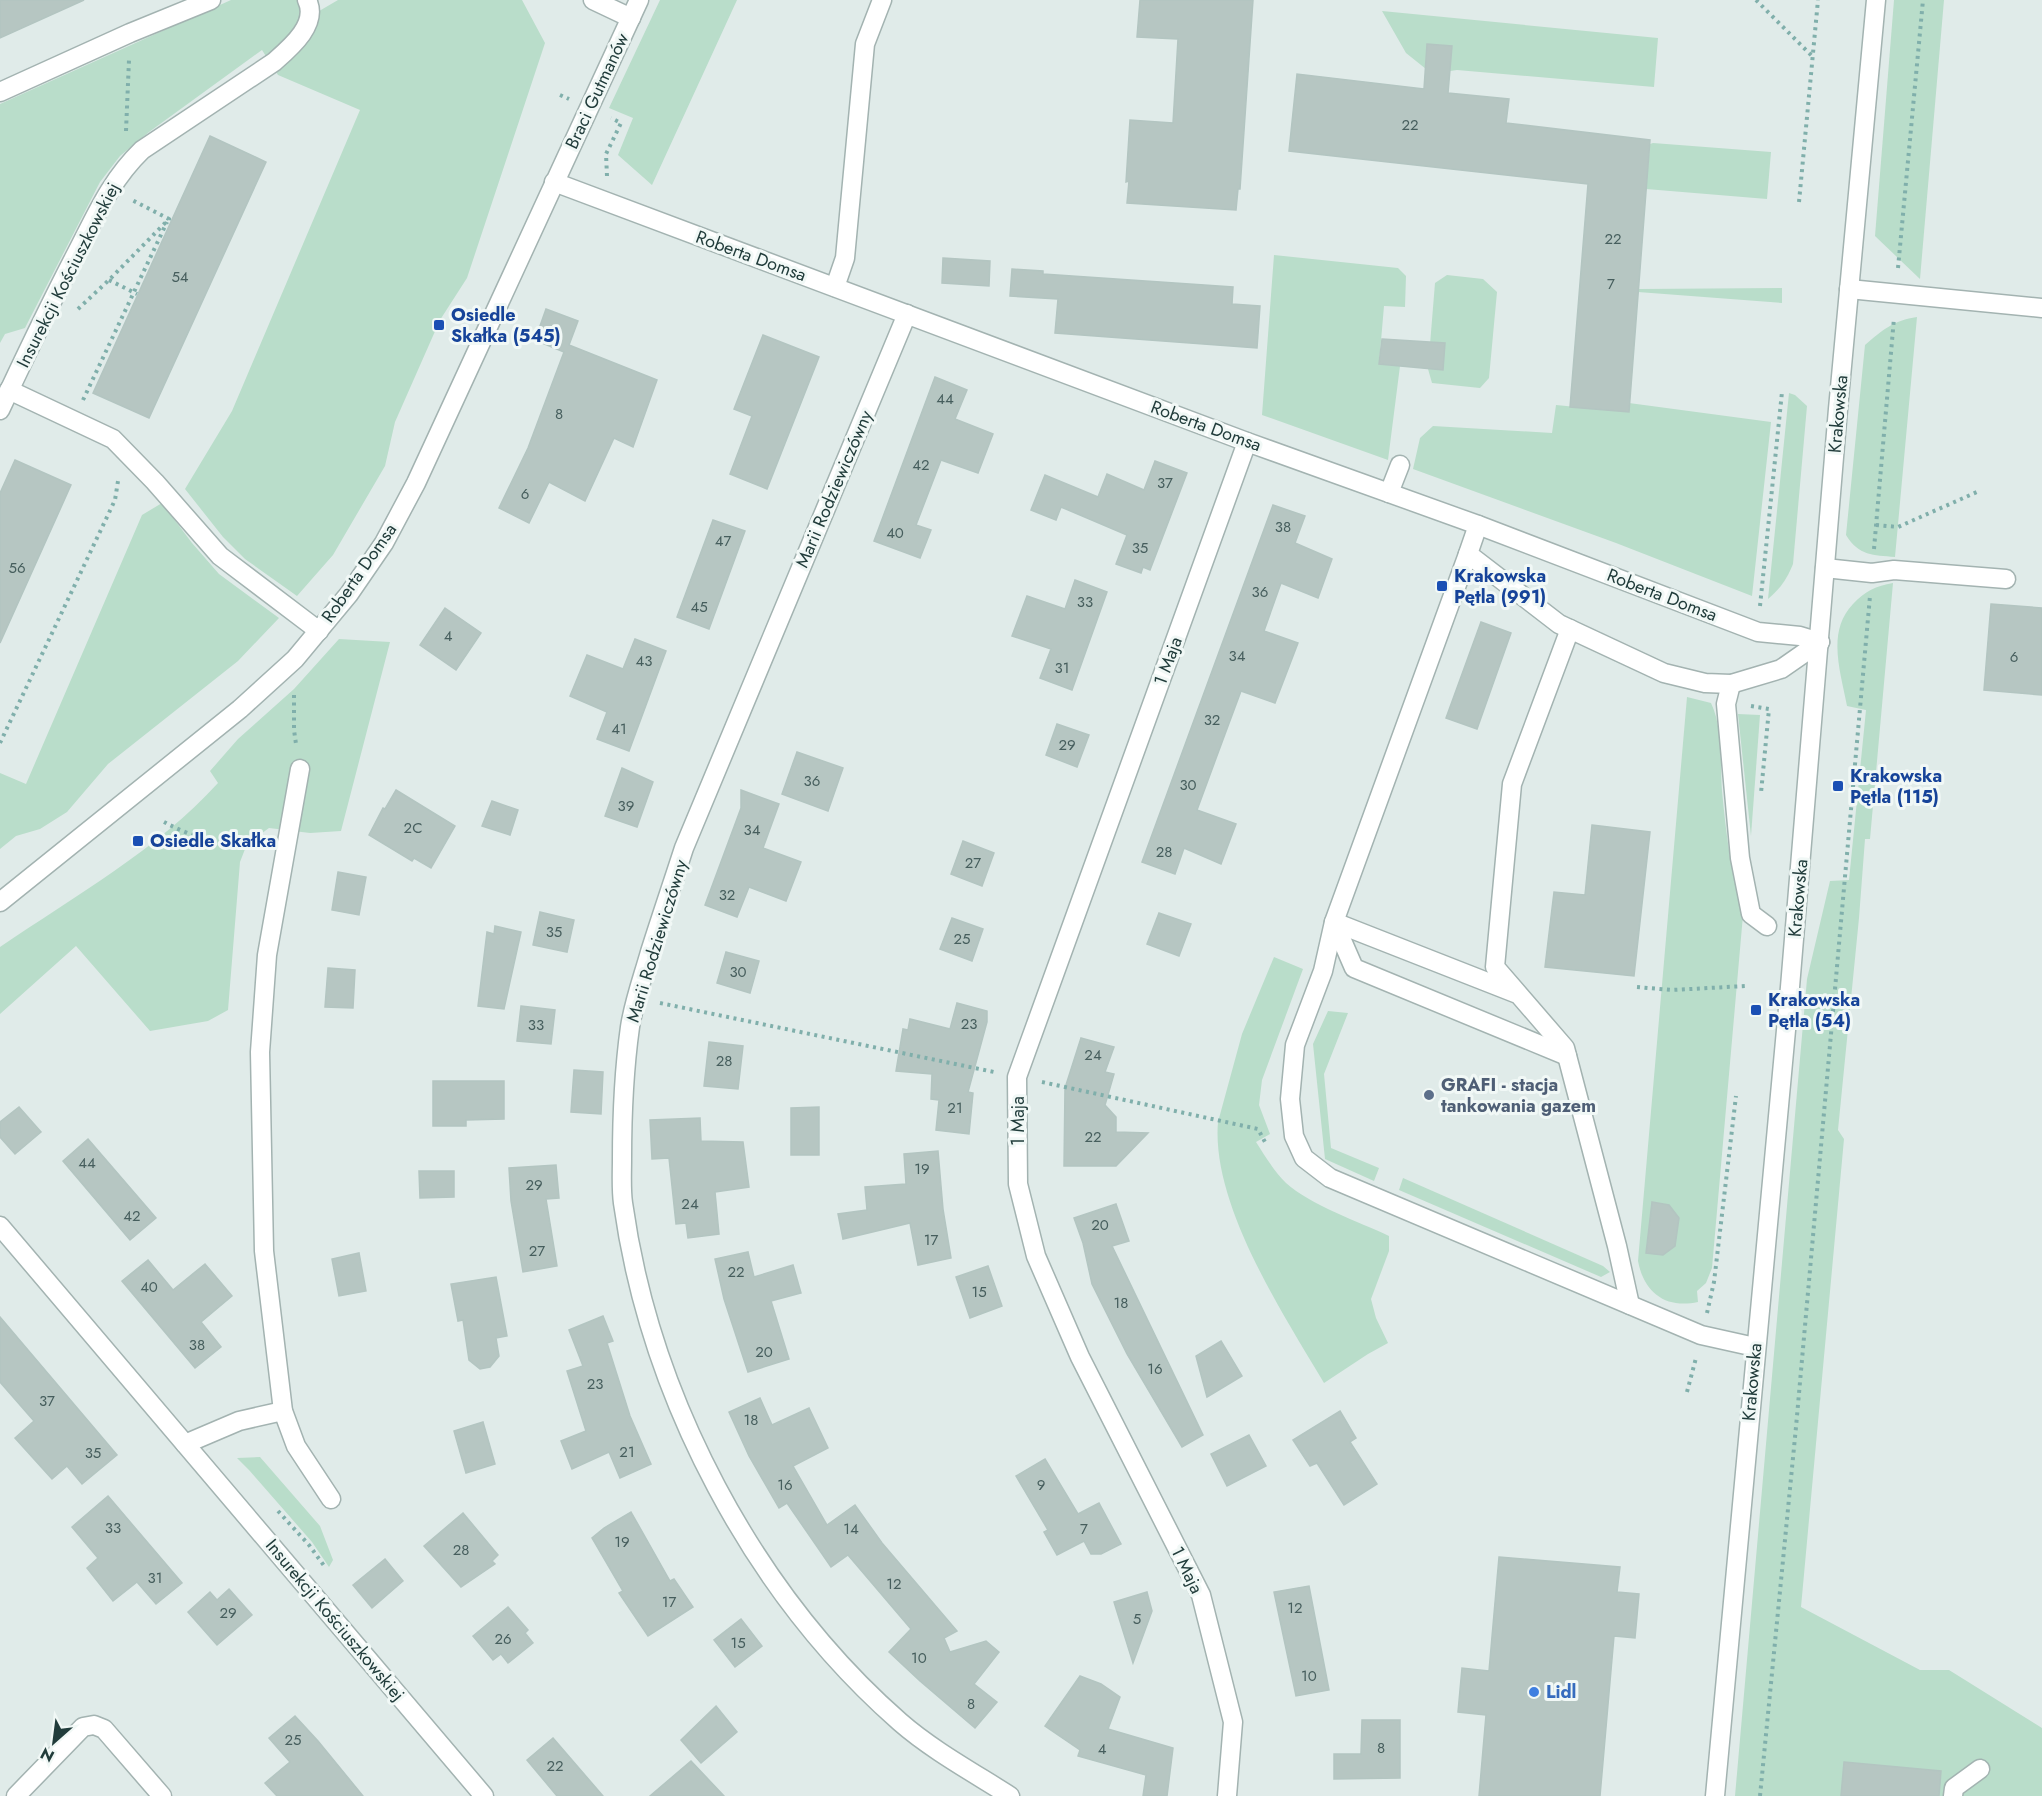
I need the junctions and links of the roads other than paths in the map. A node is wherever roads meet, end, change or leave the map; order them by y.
1 (211, 0) edge
2 (307, 0) edge
3 (593, 0) edge
4 (639, 0) edge
5 (882, 0) edge
6 (1876, 0) edge
7 (631, 18) junction
8 (0, 92) edge
9 (554, 182) junction
10 (834, 287) junction
11 (1849, 289) junction
12 (2042, 308) edge
13 (907, 314) junction
14 (9, 390) junction
15 (0, 410) edge
16 (1247, 442) junction
17 (1400, 465) dead end
18 (1389, 493) junction
19 (1478, 525) junction
20 (1468, 554) junction
21 (1825, 568) junction
22 (2006, 579) dead end
23 (1570, 629) junction
24 (319, 632) junction
25 (1820, 642) junction
26 (1731, 684) junction
27 (300, 769) dead end
28 (0, 902) edge
29 (1334, 922) junction
30 (1767, 926) dead end
31 (1515, 993) junction
32 (1567, 1056) junction
33 (0, 1226) edge
34 (1630, 1305) junction
35 (1755, 1347) junction
36 (283, 1411) junction
37 (185, 1444) junction
38 (331, 1499) dead end
39 (1980, 1769) dead end
40 (16, 1796) edge
41 (162, 1796) edge
42 (484, 1796) edge
43 (1010, 1796) edge
44 (1227, 1796) edge
45 (1715, 1796) edge
46 (1953, 1796) edge

1 - 8 street
2 - 14 street, Insurekcji Kościuszkowskiej
3 - 7 street
4 - 7 street, Braci Gutmanów
5 - 10 street
6 - 11 street, Krakowska
7 - 9 street, Braci Gutmanów
9 - 10 street, Roberta Domsa
9 - 24 street, Roberta Domsa
10 - 13 street, Roberta Domsa
11 - 12 street
11 - 21 street, Krakowska
13 - 16 street, Roberta Domsa
13 - 43 street, Marii Rodziewiczówny
14 - 15 street, Insurekcji Kościuszkowskiej
14 - 24 street, Insurekcji Kościuszkowskiej
16 - 18 street, Roberta Domsa
16 - 44 street, 1 Maja
17 - 18 street
18 - 19 street, Roberta Domsa
19 - 20 street
19 - 25 street, Roberta Domsa
20 - 23 street
20 - 29 street
21 - 22 street
21 - 25 street, Krakowska
23 - 26 street
23 - 31 street
24 - 28 street, Roberta Domsa
25 - 26 street
25 - 35 street, Krakowska
26 - 30 street
27 - 36 street
29 - 31 street
29 - 32 street
29 - 34 street
31 - 32 street
32 - 34 street
33 - 37 street, Insurekcji Kościuszkowskiej
34 - 35 street
35 - 45 street, Krakowska
36 - 37 street
36 - 38 street
37 - 42 street, Insurekcji Kościuszkowskiej
39 - 46 street
40 - 41 street

